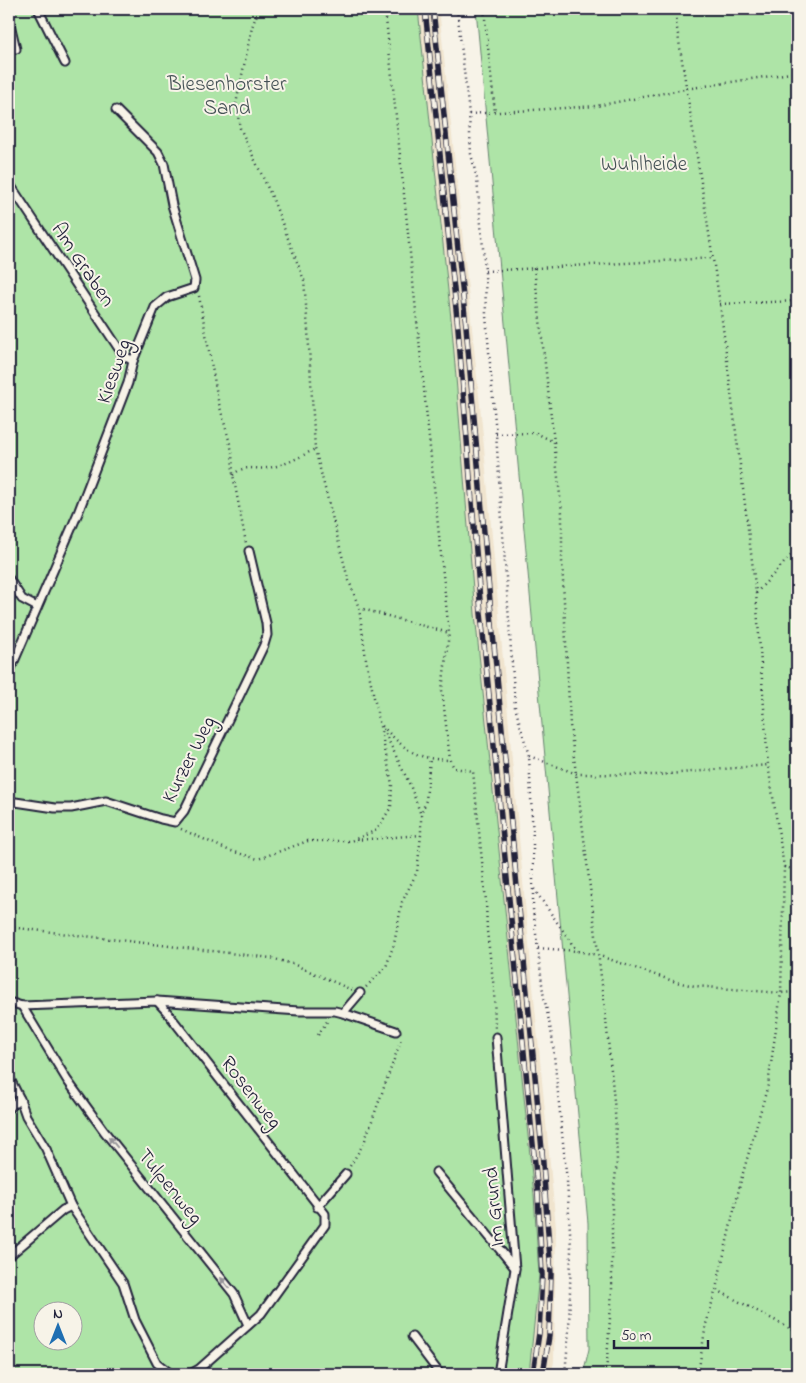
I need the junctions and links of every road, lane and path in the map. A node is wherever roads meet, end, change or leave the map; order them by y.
1 (38, 9) edge
2 (259, 9) edge
3 (385, 9) edge
4 (457, 9) edge
5 (484, 9) edge
6 (674, 9) edge
7 (9, 20) edge
8 (16, 48) dead end
9 (65, 64) dead end
10 (797, 72) edge
11 (685, 89) junction
12 (116, 110) dead end
13 (495, 113) junction
14 (469, 114) junction
15 (9, 184) edge
16 (713, 258) junction
17 (534, 268) junction
18 (485, 271) junction
19 (194, 288) junction
20 (797, 301) edge
21 (720, 304) junction
22 (133, 360) junction
23 (496, 434) junction
24 (554, 442) junction
25 (315, 449) junction
26 (233, 475) junction
27 (797, 549) edge
28 (249, 551) joint
29 (9, 579) edge
30 (756, 593) junction
31 (37, 607) junction
32 (359, 608) junction
33 (449, 633) junction
34 (9, 673) edge
35 (381, 725) junction
36 (529, 756) junction
37 (430, 759) junction
38 (450, 760) junction
39 (768, 765) junction
40 (577, 774) junction
41 (9, 801) edge
42 (421, 816) junction
43 (162, 819) junction
44 (421, 835) junction
45 (352, 840) junction
46 (784, 867) junction
47 (797, 870) edge
48 (533, 888) junction
49 (9, 927) edge
50 (538, 948) junction
51 (577, 951) junction
52 (597, 955) junction
53 (797, 992) edge
54 (360, 993) junction
55 (781, 993) junction
56 (157, 1001) junction
57 (9, 1002) edge
58 (22, 1006) junction
59 (339, 1012) junction
60 (396, 1031) joint
61 (318, 1035) dead end
62 (496, 1036) joint
63 (9, 1077) edge
64 (20, 1099) junction
65 (9, 1108) edge
66 (436, 1172) dead end
67 (346, 1174) joint
68 (71, 1206) junction
69 (317, 1207) junction
70 (9, 1256) edge
71 (516, 1269) junction
72 (716, 1289) junction
73 (248, 1325) junction
74 (797, 1332) edge
75 (412, 1337) dead end
76 (171, 1374) edge
77 (190, 1374) edge
78 (440, 1374) edge
79 (498, 1374) edge
80 (565, 1374) edge
81 (606, 1374) edge
82 (698, 1374) edge

1 - 9 lane
2 - 25 path
3 - 33 path
4 - 14 path
5 - 13 path
6 - 11 path
7 - 8 lane
10 - 11 path
11 - 13 path
11 - 16 path
12 - 19 lane
13 - 14 path
14 - 18 path
15 - 22 lane, Am Graben
16 - 17 path
16 - 21 path
17 - 18 path
17 - 24 path
18 - 23 path
19 - 22 lane, Kiesweg
19 - 26 path
20 - 21 path
21 - 30 path
22 - 31 lane, Kiesweg
23 - 24 path
23 - 36 path
24 - 40 path
25 - 26 path
25 - 32 path
26 - 28 path
27 - 30 path
28 - 43 lane, Kurzer Weg
29 - 31 lane
30 - 39 path
31 - 34 lane, Kiesweg
32 - 33 path
32 - 35 path
33 - 38 path
35 - 37 path
35 - 42 path
35 - 45 path
36 - 40 path
36 - 48 path
37 - 38 path
37 - 42 path
38 - 62 path
39 - 40 path
39 - 46 path
40 - 52 path
41 - 43 lane, Kurzer Weg
42 - 44 path
43 - 45 path
44 - 45 path
44 - 54 path
46 - 47 path
46 - 55 path
48 - 50 path
48 - 51 path
49 - 54 path
50 - 51 path
50 - 80 path
51 - 52 path
52 - 55 path
52 - 81 path
53 - 55 path
54 - 59 lane
55 - 72 path
56 - 58 lane
56 - 59 lane
56 - 69 lane, Rosenweg
57 - 58 lane
73 -> 58 lane, Tulpenweg
59 - 60 lane
59 - 61 path
60 - 67 path
62 - 71 lane, Im Grund
63 - 64 lane
64 - 65 lane
64 - 68 lane
66 - 71 lane
67 - 69 lane
68 - 70 lane
68 - 76 lane
69 - 73 lane
71 - 79 lane, Im Grund
72 - 74 path
72 - 82 path
73 - 77 lane
75 - 78 lane

